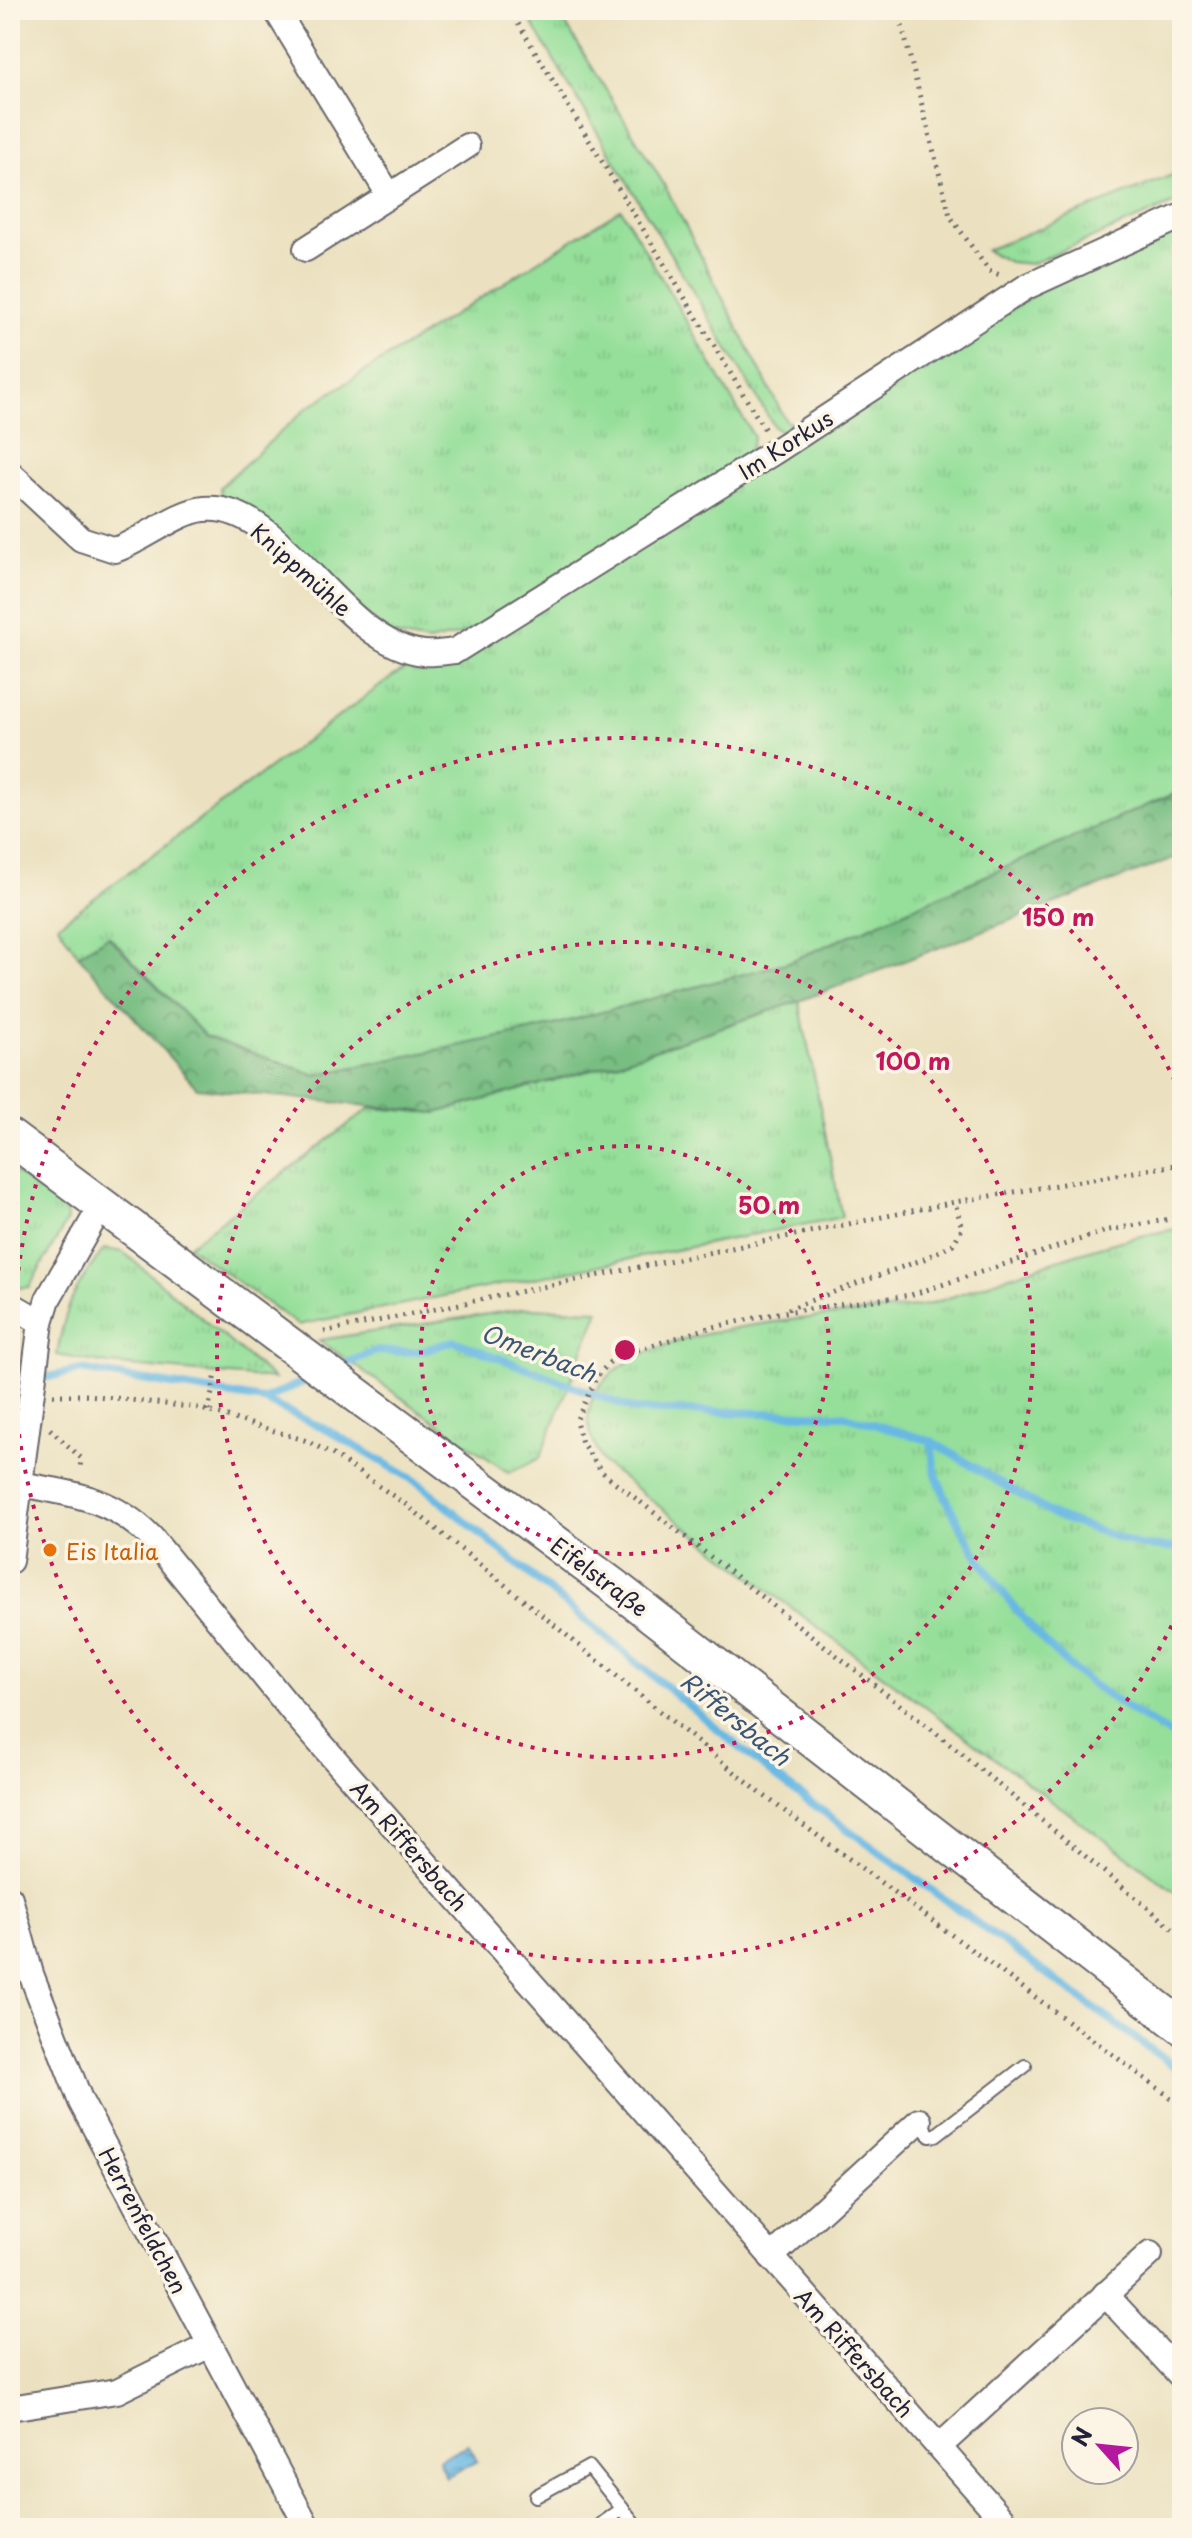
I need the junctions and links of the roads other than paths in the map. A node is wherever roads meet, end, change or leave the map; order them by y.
1 (276, 10) edge
2 (467, 146) dead end
3 (389, 195) junction
4 (1182, 216) edge
5 (306, 249) dead end
6 (10, 473) edge
7 (388, 639) joint
8 (10, 1137) edge
9 (103, 1203) junction
10 (10, 1304) edge
11 (41, 1322) junction
12 (20, 1484) junction
13 (10, 1561) edge
14 (10, 1898) edge
15 (1182, 2027) edge
16 (1025, 2066) dead end
17 (919, 2121) joint
18 (1150, 2254) dead end
19 (771, 2257) junction
20 (1105, 2294) junction
21 (210, 2345) junction
22 (1182, 2377) edge
23 (10, 2408) edge
24 (940, 2446) junction
25 (536, 2496) dead end
26 (622, 2509) junction
27 (308, 2528) edge
28 (596, 2528) edge
29 (638, 2528) edge
30 (1010, 2528) edge

1 - 3 street
2 - 3 street
3 - 5 street
4 - 7 street, Im Korkus
6 - 7 street, Knippmühle
8 - 9 main road, Eifelstraße
9 - 11 street
9 - 15 main road, Eifelstraße
10 - 11 street
11 - 12 street
12 - 13 street
12 - 19 street, Am Riffersbach
14 - 21 street, Herrenfeldchen
16 - 17 lane
17 - 19 street
18 - 20 street
19 - 24 street, Am Riffersbach
20 - 22 street
20 - 24 street
21 - 23 street
21 - 27 street, Herrenfeldchen
24 - 30 street, Am Riffersbach
25 - 26 lane
26 - 28 lane
26 - 29 lane

